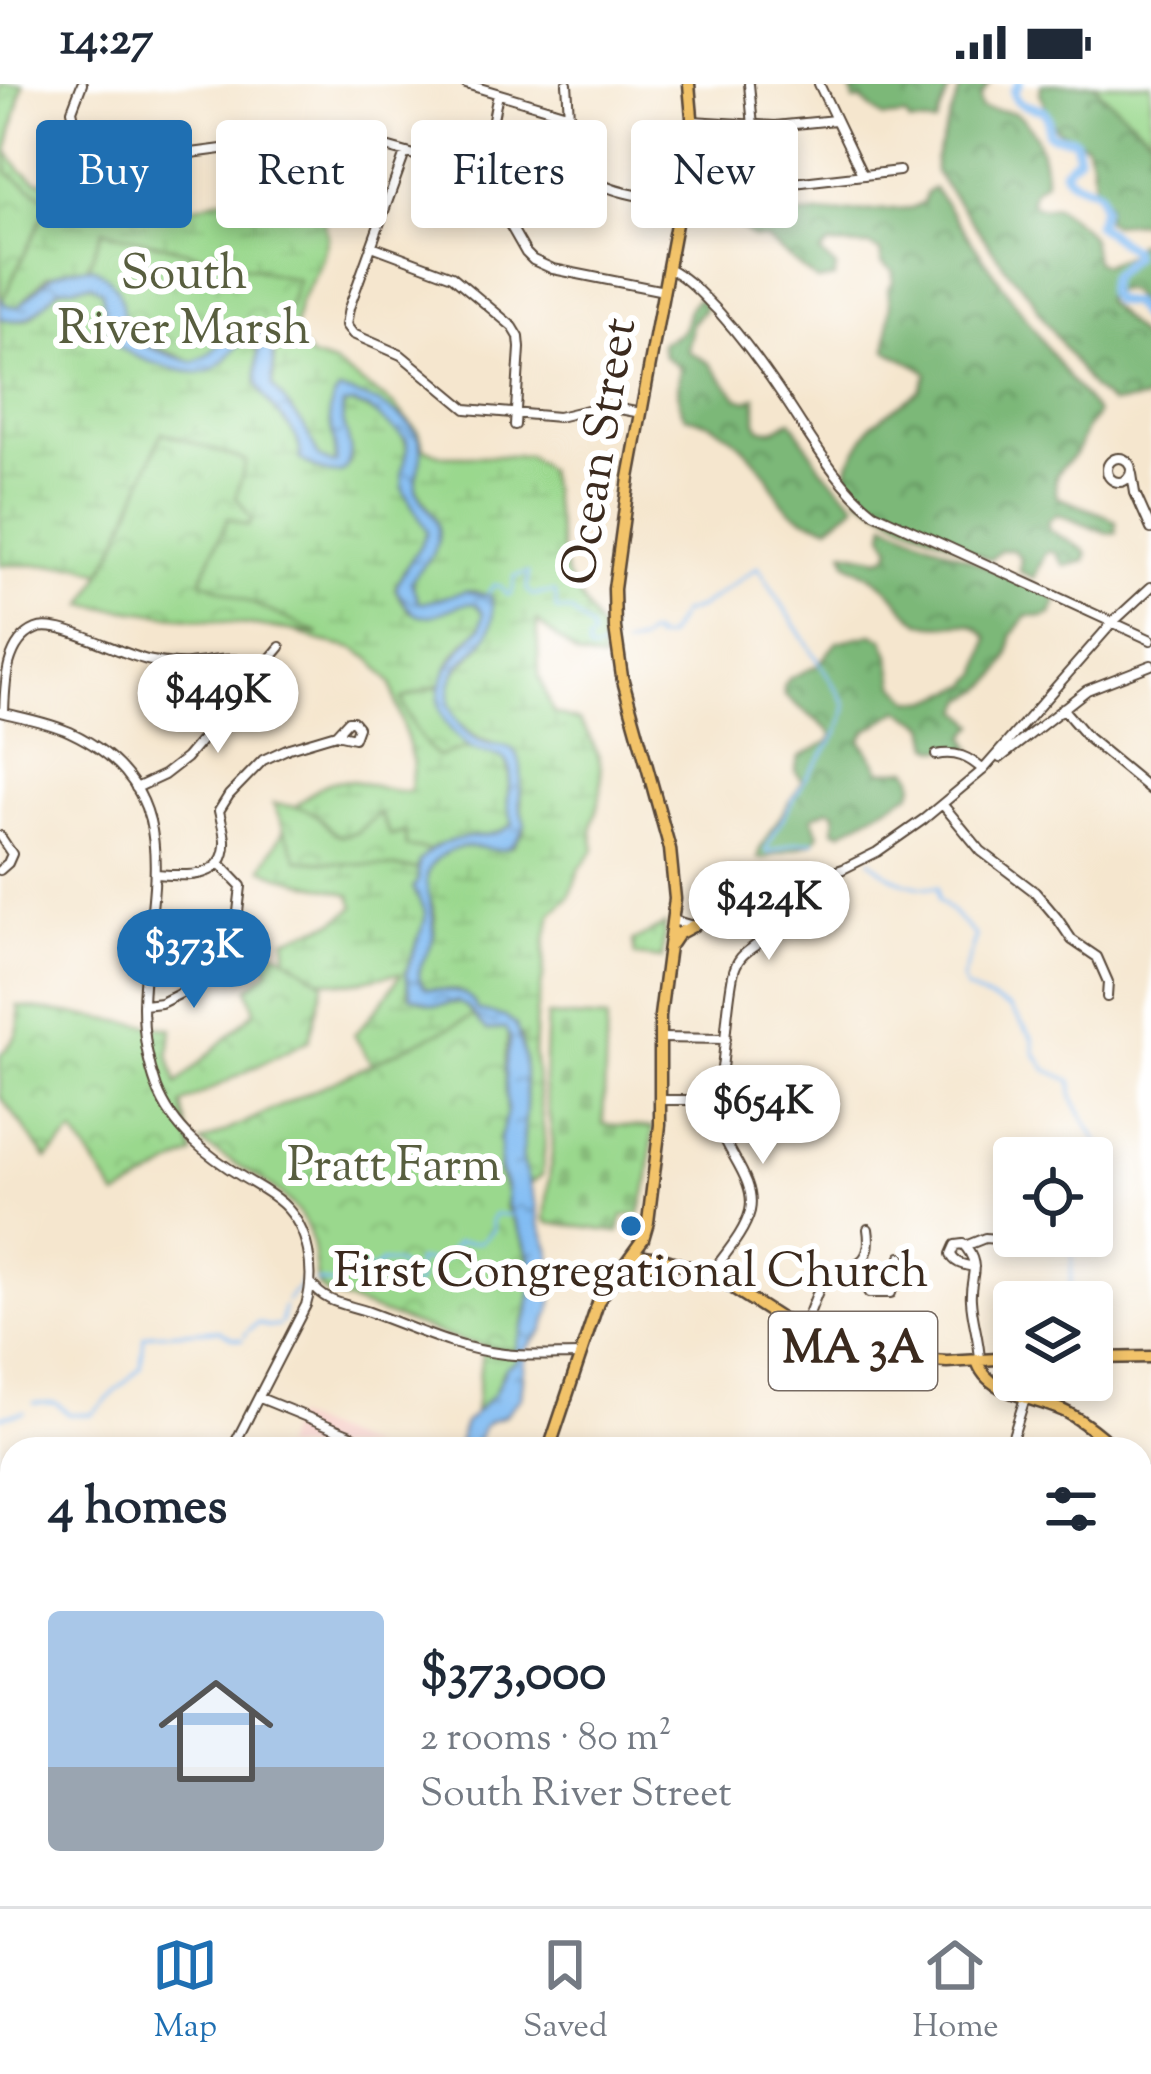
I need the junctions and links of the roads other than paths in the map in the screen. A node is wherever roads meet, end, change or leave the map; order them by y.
1 (82, 84) edge
2 (466, 84) edge
3 (567, 84) edge
4 (689, 84) edge
5 (748, 84) edge
6 (819, 84) edge
7 (498, 94) junction
8 (570, 115) junction
9 (493, 120) edge
10 (692, 120) edge
11 (751, 120) edge
12 (835, 120) junction
13 (798, 123) edge
14 (406, 153) junction
15 (411, 154) edge
16 (899, 171) dead end
17 (862, 174) junction
18 (798, 182) edge
19 (631, 193) edge
20 (512, 228) edge
21 (675, 228) edge
22 (372, 246) junction
23 (668, 268) junction
24 (664, 290) junction
25 (516, 413) junction
26 (641, 413) junction
27 (515, 425) dead end
28 (1131, 467) dead end
29 (1151, 529) edge
30 (1151, 587) edge
31 (1114, 621) junction
32 (1151, 640) edge
33 (280, 647) dead end
34 (1151, 665) edge
35 (261, 671) junction
36 (1062, 708) junction
37 (2, 712) edge
38 (336, 734) dead end
39 (936, 755) dead end
40 (983, 770) junction
41 (136, 788) junction
42 (1151, 790) edge
43 (943, 805) junction
44 (0, 836) edge
45 (218, 863) junction
46 (0, 870) edge
47 (156, 874) junction
48 (759, 896) junction
49 (674, 920) junction
50 (699, 923) junction
51 (239, 928) dead end
52 (670, 946) junction
53 (230, 969) dead end
54 (1108, 997) dead end
55 (143, 1005) junction
56 (659, 1038) junction
57 (725, 1039) junction
58 (661, 1100) junction
59 (718, 1100) junction
60 (649, 1222) junction
61 (868, 1229) dead end
62 (993, 1239) edge
63 (965, 1246) junction
64 (632, 1255) junction
65 (902, 1257) dead end
66 (664, 1262) junction
67 (854, 1266) junction
68 (974, 1267) junction
69 (711, 1274) junction
70 (614, 1277) junction
71 (311, 1282) junction
72 (332, 1302) junction
73 (304, 1309) junction
74 (803, 1329) junction
75 (580, 1355) junction
76 (1151, 1357) edge
77 (1113, 1358) edge
78 (993, 1359) edge
79 (979, 1360) junction
80 (993, 1380) edge
81 (260, 1398) junction
82 (1023, 1401) edge
83 (1033, 1401) edge
84 (239, 1437) edge
85 (355, 1437) edge
86 (553, 1437) edge
87 (1013, 1437) edge
88 (1100, 1437) edge

1 - 14 street
2 - 7 street
3 - 8 street
4 - 10 main road, Ocean Street
5 - 11 street
6 - 12 street
7 - 8 street
7 - 9 street
8 - 19 street
12 - 13 street
12 - 17 street
14 - 15 street
14 - 22 street
16 - 17 street
17 - 18 street
20 - 24 street
21 - 23 main road, Ocean Street
22 - 25 street
22 - 25 street
23 - 24 main road, Ocean Street
23 - 31 street
24 - 26 main road, Ocean Street
25 - 26 street
25 - 27 street
26 - 49 main road, Ocean Street
28 - 29 street
30 - 31 street
31 - 32 street
31 - 40 street
33 - 35 street
34 - 36 street
35 - 37 street
35 - 41 street
36 - 40 street
36 - 42 street
37 - 41 street
38 - 45 street
39 - 40 street
40 - 43 street
41 - 47 street
43 - 48 street
43 - 54 street
44 - 46 street
45 - 47 street
45 - 51 street
47 - 55 street
48 - 50 street
48 - 57 street
49 - 50 street
49 - 52 main road, Ocean Street
50 - 52 main road
52 - 56 main road, Ocean Street
53 - 55 street
55 - 71 street
56 - 57 street
56 - 58 main road, Ocean Street
57 - 59 street
58 - 59 street
58 - 60 main road, Ocean Street
59 - 69 street
60 - 64 main road, Ocean Street
60 - 66 main road
61 - 67 street
62 - 63 street
63 - 68 street
63 - 68 street
64 - 66 main road, MA 3A
64 - 70 main road, Ocean Street
65 - 67 street
66 - 69 main road, MA 3A
66 - 70 main road
67 - 74 street
68 - 79 street
69 - 74 main road, MA 3A
70 - 75 main road, Ocean Street
71 - 72 street
71 - 73 street
72 - 73 street
72 - 75 street
73 - 81 street
74 - 79 main road, MA 3A
75 - 86 main road, Ocean Street
76 - 77 main road
78 - 79 main road, MA 3A
79 - 80 main road
81 - 84 street
81 - 85 street
82 - 87 street
83 - 88 main road

